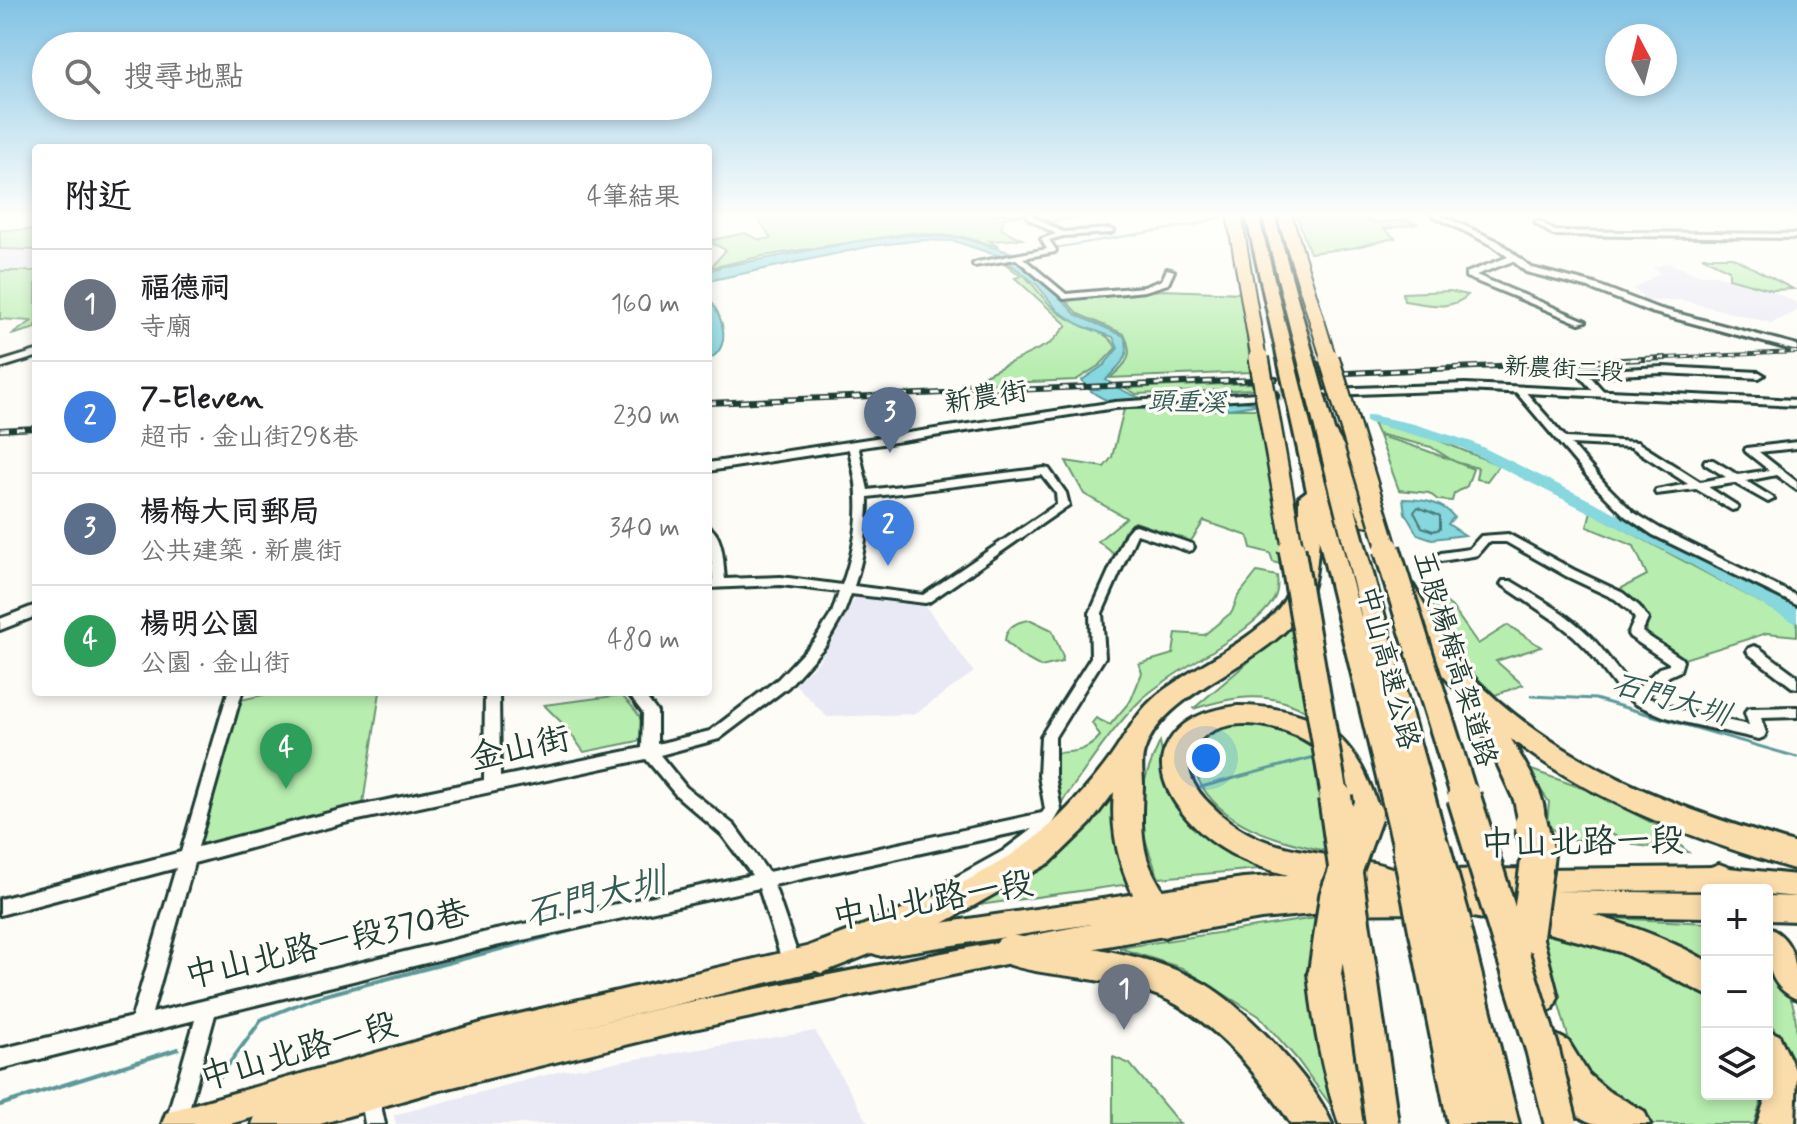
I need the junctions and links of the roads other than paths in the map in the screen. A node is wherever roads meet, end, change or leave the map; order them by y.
1 (1027, 266) edge
2 (1243, 266) edge
3 (1264, 266) edge
4 (1282, 266) edge
5 (1300, 266) edge
6 (1491, 266) edge
7 (1523, 266) edge
8 (1170, 271) dead end
9 (1582, 321) dead end
10 (1797, 348) edge
11 (32, 355) edge
12 (0, 365) edge
13 (1759, 375) dead end
14 (1519, 390) junction
15 (1329, 392) tunnel mouth
16 (1600, 393) junction
17 (1273, 395) tunnel mouth
18 (1797, 403) edge
19 (1325, 431) junction
20 (1563, 441) junction
21 (853, 445) junction
22 (1797, 445) edge
23 (1308, 456) junction
24 (1709, 462) dead end
25 (712, 466) edge
26 (1777, 472) junction
27 (1733, 478) junction
28 (1696, 484) junction
29 (1797, 487) edge
30 (1660, 492) dead end
31 (863, 494) junction
32 (1768, 499) dead end
33 (1732, 507) dead end
34 (712, 540) edge
35 (1188, 547) dead end
36 (1441, 557) dead end
37 (713, 584) edge
38 (1507, 584) dead end
39 (848, 587) junction
40 (1797, 601) edge
41 (32, 612) edge
42 (0, 625) edge
43 (1754, 651) dead end
44 (1797, 683) edge
45 (234, 696) edge
46 (492, 696) edge
47 (637, 696) edge
48 (1637, 697) junction
49 (1484, 705) junction
50 (1797, 712) edge
51 (1130, 750) junction
52 (649, 752) junction
53 (492, 786) junction
54 (1045, 819) junction
55 (1421, 849) junction
56 (189, 857) junction
57 (1797, 857) edge
58 (1390, 881) junction
59 (766, 884) junction
60 (1797, 886) edge
61 (1773, 888) edge
62 (1701, 890) edge
63 (1701, 893) edge
64 (0, 907) edge
65 (1773, 908) edge
66 (1797, 909) edge
67 (1159, 912) junction
68 (1448, 918) junction
69 (1010, 950) junction
70 (1773, 950) edge
71 (807, 960) junction
72 (1701, 975) edge
73 (1797, 983) edge
74 (208, 1007) junction
75 (577, 1014) junction
76 (140, 1022) junction
77 (576, 1043) junction
78 (1773, 1057) edge
79 (0, 1059) edge
80 (374, 1067) junction
81 (370, 1095) junction
82 (176, 1124) edge
83 (267, 1124) edge
84 (375, 1124) edge
85 (1313, 1124) edge
86 (1358, 1124) edge
87 (1382, 1124) edge
88 (1467, 1124) edge
89 (1500, 1124) edge
90 (1561, 1124) edge
91 (1631, 1124) edge
92 (1776, 1124) edge

1 - 8 street
2 - 87 highway, bridge
3 - 23 highway, 中山高速公路
4 - 19 highway, 中山高速公路
5 - 90 highway, 五股楊梅高架道路, bridge
6 - 9 street
7 - 10 street
11 - 12 street
13 - 16 street
14 - 15 street, 新農街二段
14 - 16 street, 新農街二段
14 - 20 street
16 - 18 street, 新農街二段
17 - 21 street, 新農街
19 - 49 highway
19 - 55 highway, 中山高速公路
20 - 28 street
20 - 40 street
21 - 25 street, 新農街
21 - 31 street, 金山街
22 - 26 street
23 - 51 highway
23 - 55 highway, 中山高速公路
24 - 27 street
26 - 27 street
26 - 29 street
27 - 28 street
27 - 32 street
28 - 30 street
28 - 33 street
31 - 39 street, 金山街
31 - 39 street
34 - 37 street
35 - 54 street
36 - 48 street
37 - 39 street
38 - 48 street
39 - 52 street, 金山街
41 - 42 street
43 - 44 street
45 - 56 street
46 - 53 street
47 - 52 street
48 - 50 street
49 - 57 highway
49 - 91 highway, bridge
51 - 67 highway
51 - 71 highway
52 - 53 street, 金山街
52 - 59 street
53 - 56 street, 金山街
54 - 59 street, 中山北路一段370巷
54 - 71 street
55 - 68 highway, 中山高速公路, bridge
56 - 64 street, 金山街
56 - 76 street
58 - 62 main road, 中山北路一段
58 - 67 main road, 中山北路一段
58 - 86 highway, bridge
59 - 71 street
59 - 74 street, 中山北路一段370巷
60 - 61 main road
63 - 68 main road, 中山北路一段
65 - 66 main road
67 - 68 main road, 中山北路一段
67 - 69 main road, 中山北路一段
67 - 71 main road, 中山北路一段
68 - 72 highway
68 - 88 highway, 中山高速公路
68 - 89 highway, 中山高速公路
69 - 77 main road, 中山北路一段
69 - 85 highway
70 - 73 highway
71 - 75 main road, 中山北路一段
74 - 76 street, 中山北路一段370巷
74 - 82 street
75 - 77 main road
75 - 80 main road, 中山北路一段
76 - 79 street, 中山北路一段370巷
77 - 81 main road, 中山北路一段
78 - 92 highway
80 - 81 street
80 - 82 main road, 中山北路一段
81 - 83 main road, 中山北路一段
81 - 84 street

